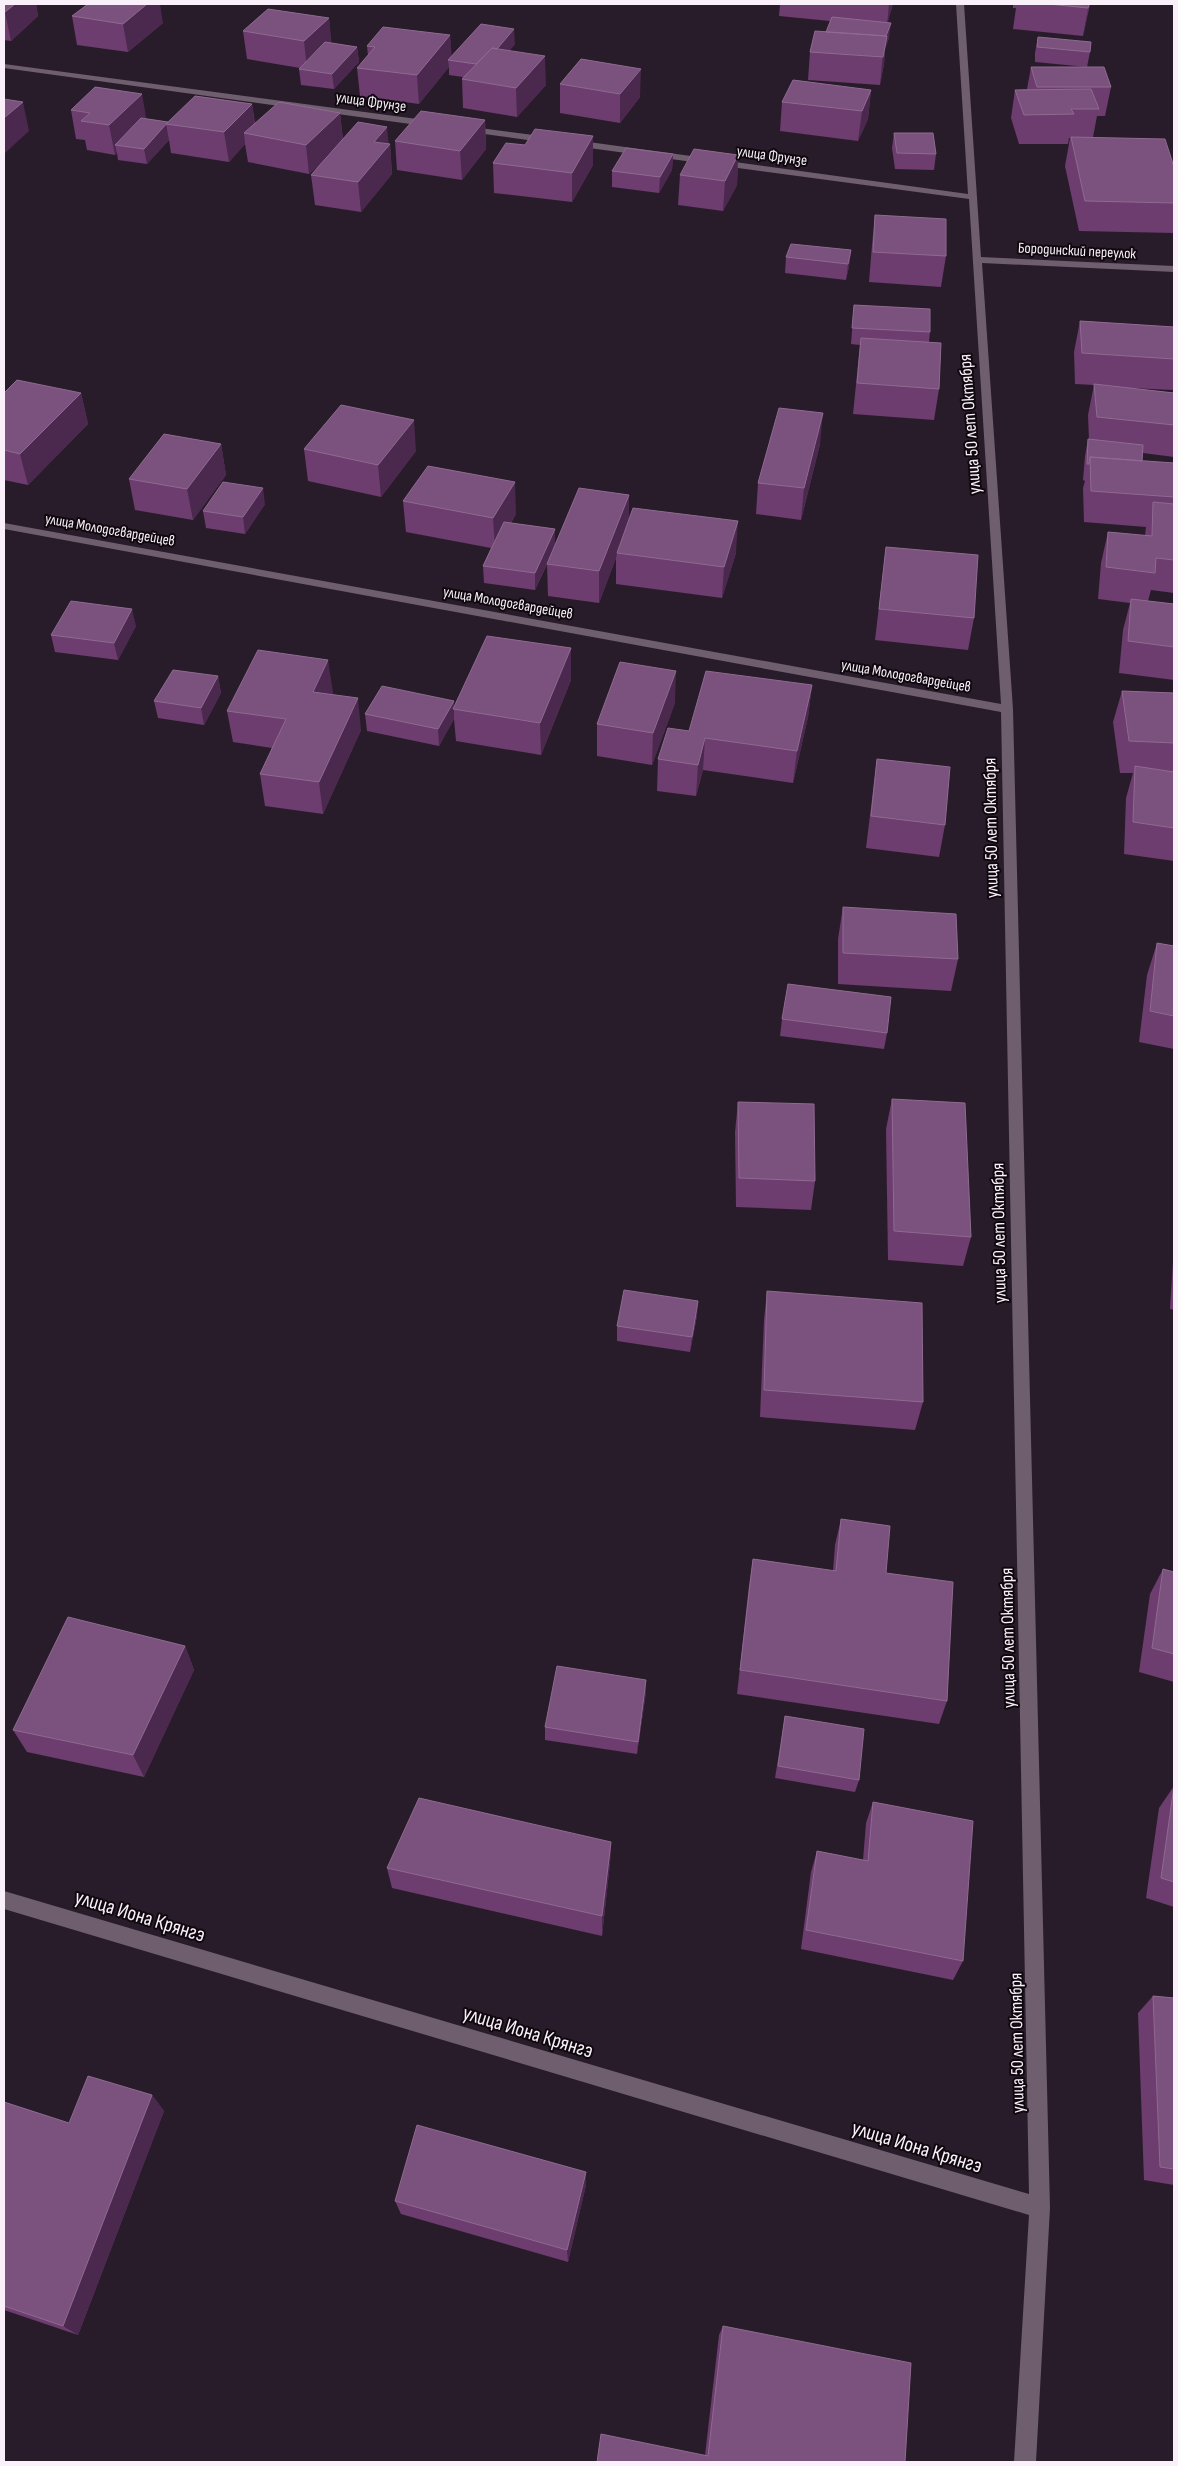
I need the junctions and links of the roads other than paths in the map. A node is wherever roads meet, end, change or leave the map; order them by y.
1 (960, 4) edge
2 (4, 66) edge
3 (438, 125) edge
4 (458, 128) edge
5 (557, 141) edge
6 (567, 142) edge
7 (971, 197) junction
8 (978, 260) junction
9 (1174, 270) edge
10 (4, 526) edge
11 (1007, 709) junction
12 (4, 1900) edge
13 (1040, 2208) junction
14 (1025, 2462) edge

1 - 7 street, улица 50 лет Октября
2 - 3 street, улица Фрунзе
4 - 5 street
6 - 7 street, улица Фрунзе
7 - 8 street, улица 50 лет Октября
8 - 9 street, Бородинский переулок
8 - 11 street, улица 50 лет Октября
10 - 11 street, улица Молодогвардейцев
11 - 13 street, улица 50 лет Октября
12 - 13 street, улица Иона Крянгэ
13 - 14 street, улица 50 лет Октября

